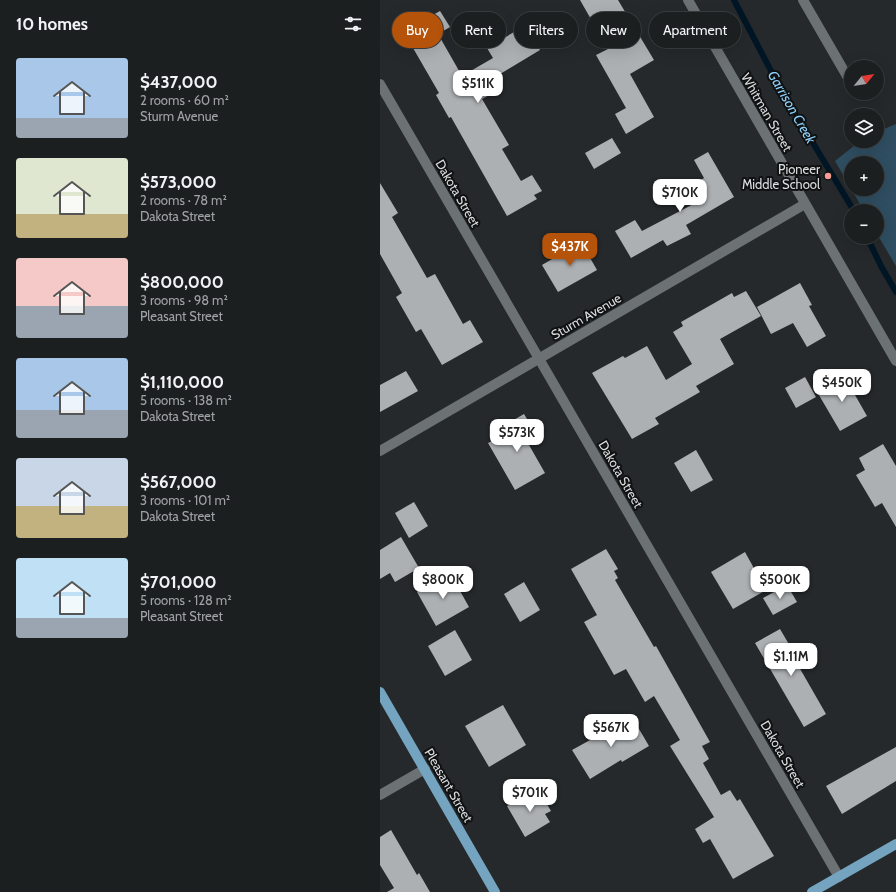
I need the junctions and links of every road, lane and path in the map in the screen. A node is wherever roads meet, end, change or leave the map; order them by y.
1 (688, 0) edge
2 (803, 0) edge
3 (844, 71) edge
4 (380, 84) edge
5 (806, 204) junction
6 (539, 359) junction
7 (896, 361) edge
8 (380, 451) edge
9 (380, 692) edge
10 (424, 769) junction
11 (380, 795) edge
12 (896, 844) edge
13 (839, 877) junction
14 (496, 892) edge
15 (812, 892) edge

1 - 5 street, Whitman Street
2 - 3 street
4 - 6 street, Dakota Street
5 - 6 street, Sturm Avenue
5 - 7 street, Whitman Street
6 - 8 street, Sturm Avenue
6 - 13 street, Dakota Street
9 - 10 main road, Pleasant Street
10 - 11 street
10 - 14 main road, Pleasant Street
12 - 13 main road
13 - 15 main road

